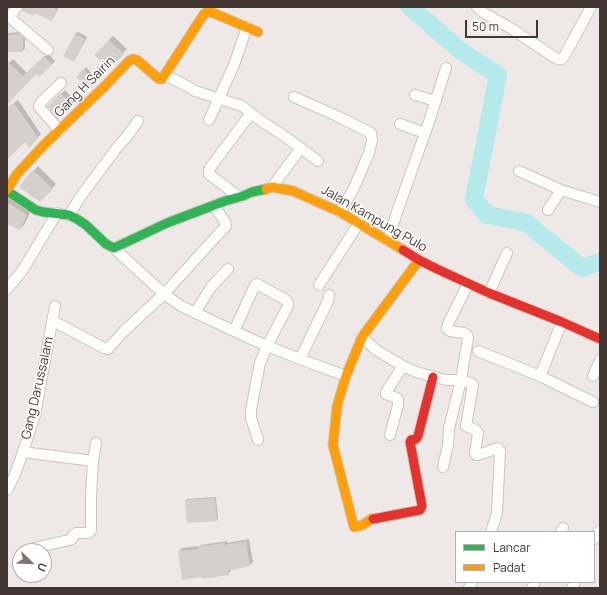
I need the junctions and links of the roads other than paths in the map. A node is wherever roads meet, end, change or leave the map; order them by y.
1 (17, 7) edge
2 (591, 7) edge
3 (484, 9) edge
4 (8, 16) edge
5 (247, 27) junction
6 (258, 32) dead end
7 (48, 50) dead end
8 (446, 68) dead end
9 (165, 75) junction
10 (61, 83) dead end
11 (415, 95) dead end
12 (219, 98) junction
13 (294, 98) dead end
14 (436, 101) junction
15 (251, 114) junction
16 (209, 120) dead end
17 (138, 121) dead end
18 (400, 124) dead end
19 (60, 131) junction
20 (425, 132) junction
21 (301, 148) junction
22 (318, 161) dead end
23 (519, 171) dead end
24 (272, 187) junction
25 (561, 190) junction
26 (7, 191) edge
27 (239, 197) junction
28 (600, 202) edge
29 (214, 206) junction
30 (548, 210) dead end
31 (340, 212) junction
32 (57, 214) junction
33 (69, 215) junction
34 (359, 223) junction
35 (388, 241) junction
36 (114, 248) junction
37 (507, 253) dead end
38 (419, 260) junction
39 (228, 269) dead end
40 (468, 284) junction
41 (319, 285) dead end
42 (7, 289) edge
43 (164, 294) junction
44 (489, 294) junction
45 (329, 295) dead end
46 (55, 306) dead end
47 (195, 313) junction
48 (53, 321) junction
49 (562, 322) junction
50 (234, 331) junction
51 (362, 337) junction
52 (600, 339) edge
53 (266, 346) junction
54 (478, 351) dead end
55 (300, 359) junction
56 (600, 360) edge
57 (403, 366) junction
58 (346, 376) junction
59 (540, 376) junction
60 (593, 376) dead end
61 (433, 377) junction
62 (461, 380) junction
63 (593, 402) dead end
64 (390, 435) dead end
65 (258, 440) dead end
66 (96, 443) dead end
67 (23, 452) junction
68 (93, 461) junction
69 (443, 467) dead end
70 (7, 490) edge
71 (491, 531) edge
72 (52, 544) edge

1 - 4 street
2 - 3 street
4 - 7 street
5 - 6 street
5 - 9 street
5 - 12 street
8 - 14 street
9 - 12 street
9 - 19 street, Gang H Sairin
10 - 19 street
11 - 14 street
12 - 15 street
12 - 16 street
13 - 31 street
14 - 20 street
15 - 21 street
15 - 27 street
17 - 33 street
18 - 20 street
19 - 26 street, Gang H Sairin
20 - 35 street
21 - 22 street
21 - 24 street
23 - 25 street
24 - 27 street, Jalan Kampung Pulo
24 - 31 street, Jalan Kampung Pulo
25 - 28 street
25 - 30 street
26 - 32 street
27 - 29 street, Jalan Kampung Pulo
29 - 36 street, Jalan Kampung Pulo
29 - 43 street
31 - 34 street, Jalan Kampung Pulo
32 - 33 street
32 - 42 street
33 - 36 street
34 - 35 street, Jalan Kampung Pulo
34 - 41 street
35 - 38 street, Jalan Kampung Pulo
36 - 43 street
37 - 44 street
38 - 40 street, Jalan Kampung Pulo
38 - 51 street
39 - 47 street
40 - 44 street, Jalan Kampung Pulo
40 - 62 street
43 - 47 street
43 - 48 street
44 - 49 street, Jalan Kampung Pulo
45 - 55 street
46 - 48 street, Gang Darussalam
47 - 50 street
48 - 67 street, Gang Darussalam
49 - 52 street, Jalan Kampung Pulo
49 - 59 street
50 - 53 street
50 - 53 street
51 - 57 street
51 - 58 street
53 - 55 street
53 - 65 street
54 - 59 street
55 - 58 street
56 - 60 street
57 - 61 street
57 - 64 street
58 - 61 street
59 - 63 street
61 - 62 street
62 - 69 street
62 - 71 street
66 - 68 street
67 - 68 street
67 - 70 street, Gang Darussalam
68 - 72 street

